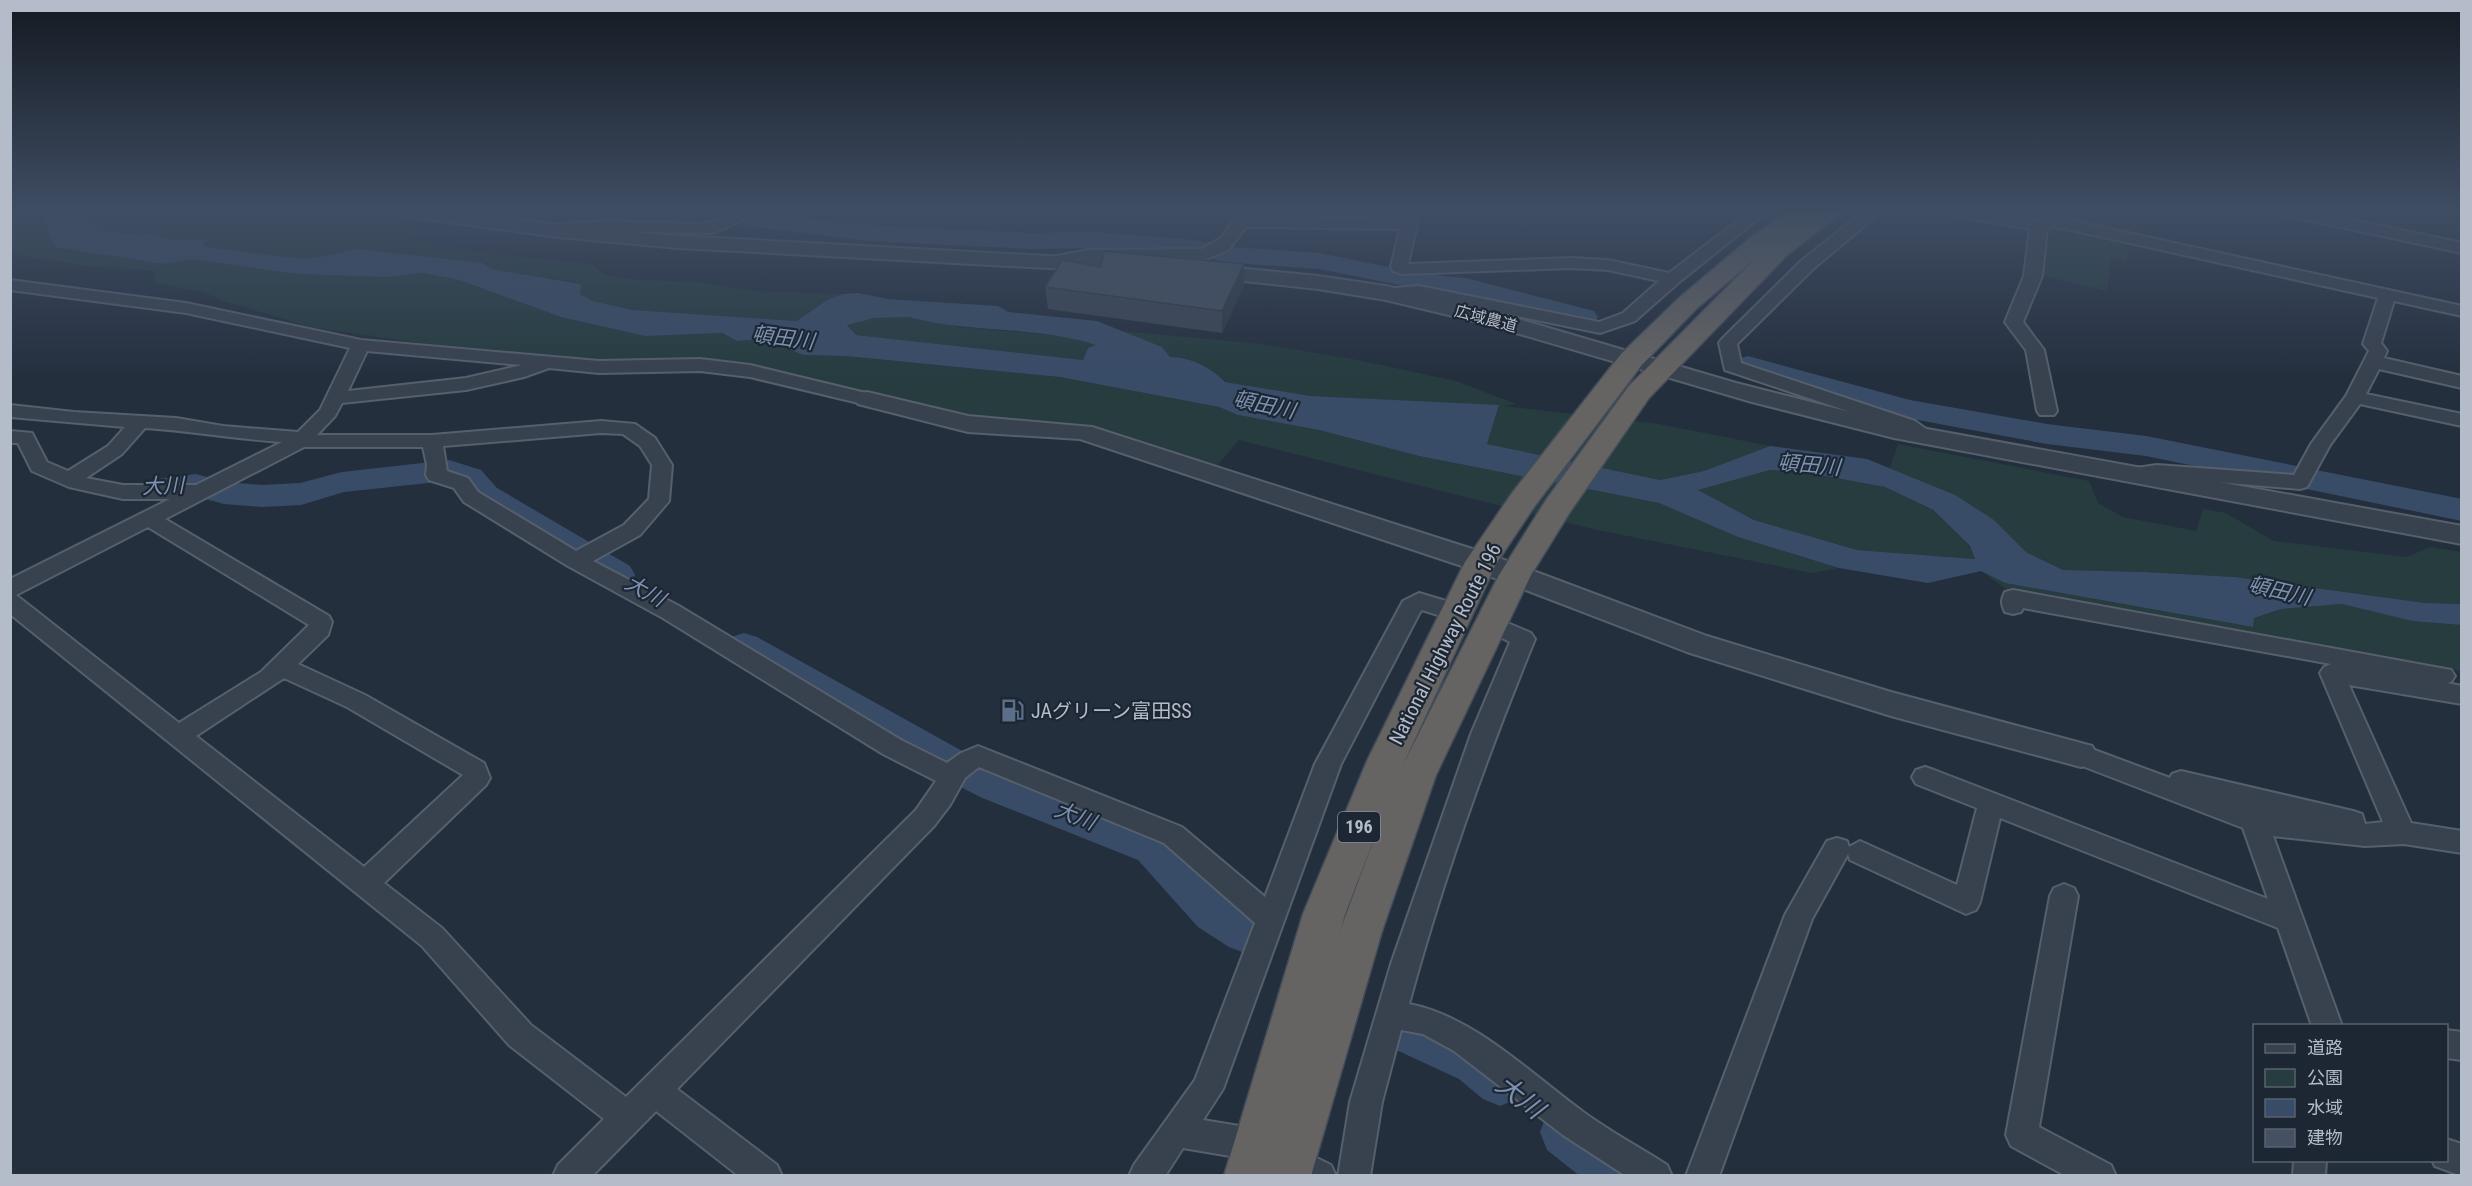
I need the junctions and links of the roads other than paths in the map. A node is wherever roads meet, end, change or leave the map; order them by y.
1 (1135, 266) edge
2 (1399, 266) edge
3 (1477, 266) edge
4 (1614, 266) edge
5 (1688, 266) edge
6 (1732, 266) edge
7 (1762, 266) edge
8 (1806, 266) edge
9 (2036, 266) edge
10 (2263, 266) edge
11 (1672, 279) junction
12 (10, 285) edge
13 (1388, 293) junction
14 (2388, 294) junction
15 (2462, 311) edge
16 (362, 345) junction
17 (1631, 360) junction
18 (2373, 361) junction
19 (548, 362) junction
20 (1661, 369) junction
21 (2462, 382) edge
22 (1626, 389) junction
23 (2355, 397) junction
24 (337, 398) junction
25 (867, 399) joint
26 (10, 411) edge
27 (2047, 411) dead end
28 (2462, 420) edge
29 (141, 421) junction
30 (10, 437) edge
31 (1928, 438) junction
32 (301, 439) junction
33 (432, 441) junction
34 (2129, 475) junction
35 (70, 479) junction
36 (200, 492) junction
37 (148, 519) junction
38 (2462, 535) edge
39 (576, 561) junction
40 (1498, 568) junction
41 (10, 589) edge
42 (10, 601) edge
43 (2013, 606) dead end
44 (1438, 607) dead end
45 (1510, 632) dead end
46 (280, 666) junction
47 (2462, 680) edge
48 (2462, 695) edge
49 (177, 736) junction
50 (2081, 755) junction
51 (950, 776) junction
52 (1925, 777) dead end
53 (1991, 803) junction
54 (2254, 821) junction
55 (2402, 834) junction
56 (2462, 842) edge
57 (364, 884) junction
58 (2064, 896) dead end
59 (1271, 919) junction
60 (2288, 919) junction
61 (1391, 1014) junction
62 (2325, 1024) edge
63 (655, 1090) junction
64 (627, 1117) junction
65 (1176, 1131) junction
66 (1253, 1160) edge
67 (1299, 1171) edge
68 (569, 1176) edge
69 (766, 1176) edge
70 (1145, 1176) edge
71 (1354, 1176) edge
72 (1656, 1176) edge
73 (1702, 1176) edge
74 (2100, 1176) edge

1 - 13 street, 広域農道
2 - 3 street
4 - 11 street
5 - 11 street
6 - 17 highway, National Highway Route 196 / 196
7 - 20 highway, National Highway Route 196 / 196
8 - 31 street
9 - 27 street
10 - 14 street
11 - 13 street
12 - 16 street
13 - 17 street, 広域農道
14 - 15 street
14 - 18 street
16 - 19 street
16 - 24 street
17 - 20 street, 広域農道
17 - 22 highway, National Highway Route 196 / 196
18 - 21 street
18 - 23 street
19 - 24 street
19 - 25 street
20 - 22 highway, National Highway Route 196 / 196
20 - 31 street, 広域農道
22 - 40 highway, National Highway Route 196 / 196
23 - 28 street
23 - 34 street
24 - 32 street
25 - 40 street
26 - 29 street
29 - 32 street
29 - 35 street
30 - 35 street
31 - 34 street, 広域農道
32 - 33 street
32 - 36 street
33 - 39 street
33 - 39 street
34 - 38 street, 広域農道
35 - 36 street
36 - 37 street
37 - 41 street
37 - 46 street
39 - 51 street
40 - 50 street
40 - 66 highway, National Highway Route 196 / 196
40 - 67 highway, National Highway Route 196 / 196
42 - 49 street
43 - 47 street
44 - 59 street
45 - 61 street
46 - 49 street
46 - 57 street
48 - 55 street
49 - 57 street
50 - 54 street
50 - 55 street
51 - 59 street
51 - 63 street
52 - 53 street
53 - 60 street
53 - 73 street
54 - 55 street
54 - 60 street
55 - 56 street
57 - 64 street
58 - 74 street
59 - 65 street
60 - 62 street
61 - 71 street
61 - 72 street
63 - 64 street
63 - 69 street
64 - 68 street
65 - 66 street
65 - 70 street
66 - 67 street

